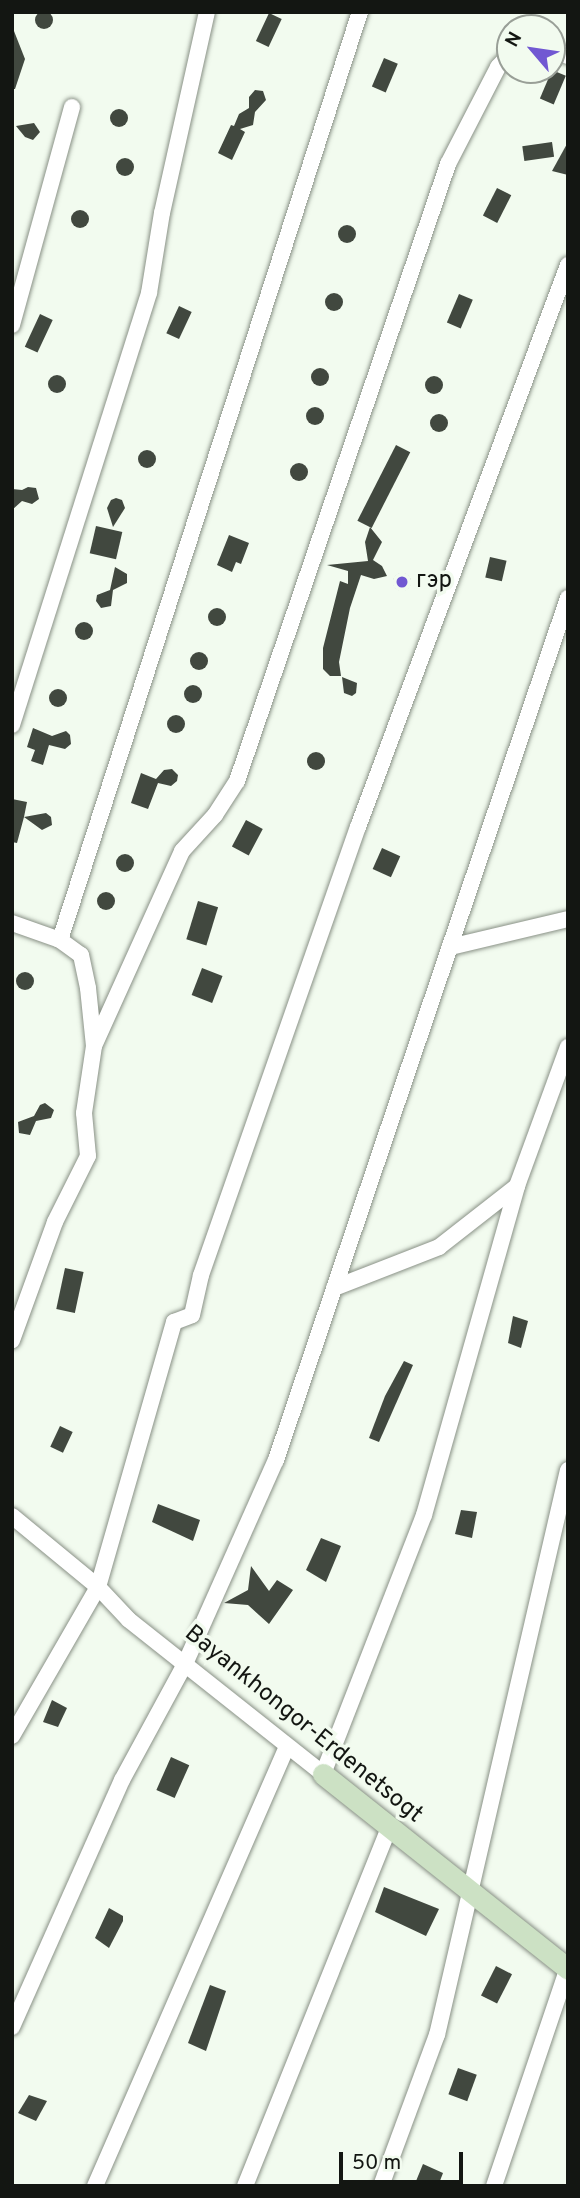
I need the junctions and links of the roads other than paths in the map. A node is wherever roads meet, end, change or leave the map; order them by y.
1 (207, 12) edge
2 (360, 12) edge
3 (496, 71) edge
4 (72, 107) dead end
5 (568, 265) edge
6 (12, 325) edge
7 (568, 598) edge
8 (12, 725) edge
9 (568, 919) edge
10 (12, 923) edge
11 (60, 940) junction
12 (450, 947) junction
13 (94, 1046) junction
14 (568, 1047) edge
15 (517, 1186) junction
16 (334, 1288) junction
17 (12, 1340) edge
18 (568, 1470) edge
19 (12, 1516) edge
20 (98, 1587) junction
21 (185, 1664) junction
22 (12, 1736) edge
23 (287, 1746) junction
24 (323, 1774) junction
25 (389, 1827) junction
26 (468, 1890) junction
27 (568, 1969) edge
28 (12, 2027) edge
29 (95, 2186) edge
30 (245, 2186) edge
31 (380, 2186) edge
32 (494, 2186) edge

1 - 8 street
2 - 11 street
3 - 13 street
4 - 6 street
5 - 20 street
7 - 12 street
9 - 12 street
10 - 11 street
11 - 13 street
12 - 16 street
13 - 17 street
14 - 15 street
15 - 16 street
15 - 24 street
16 - 21 street
18 - 26 street
19 - 20 street, Bayankhongor-Erdenetsogt
20 - 21 street, Bayankhongor-Erdenetsogt
20 - 22 street
21 - 23 street, Bayankhongor-Erdenetsogt
21 - 28 street
23 - 24 street, Bayankhongor-Erdenetsogt
23 - 29 street
24 - 25 street, Bayankhongor-Erdenetsogt
25 - 26 street, Bayankhongor-Erdenetsogt
25 - 30 street
26 - 27 street, Bayankhongor-Erdenetsogt
26 - 31 street
27 - 32 street

